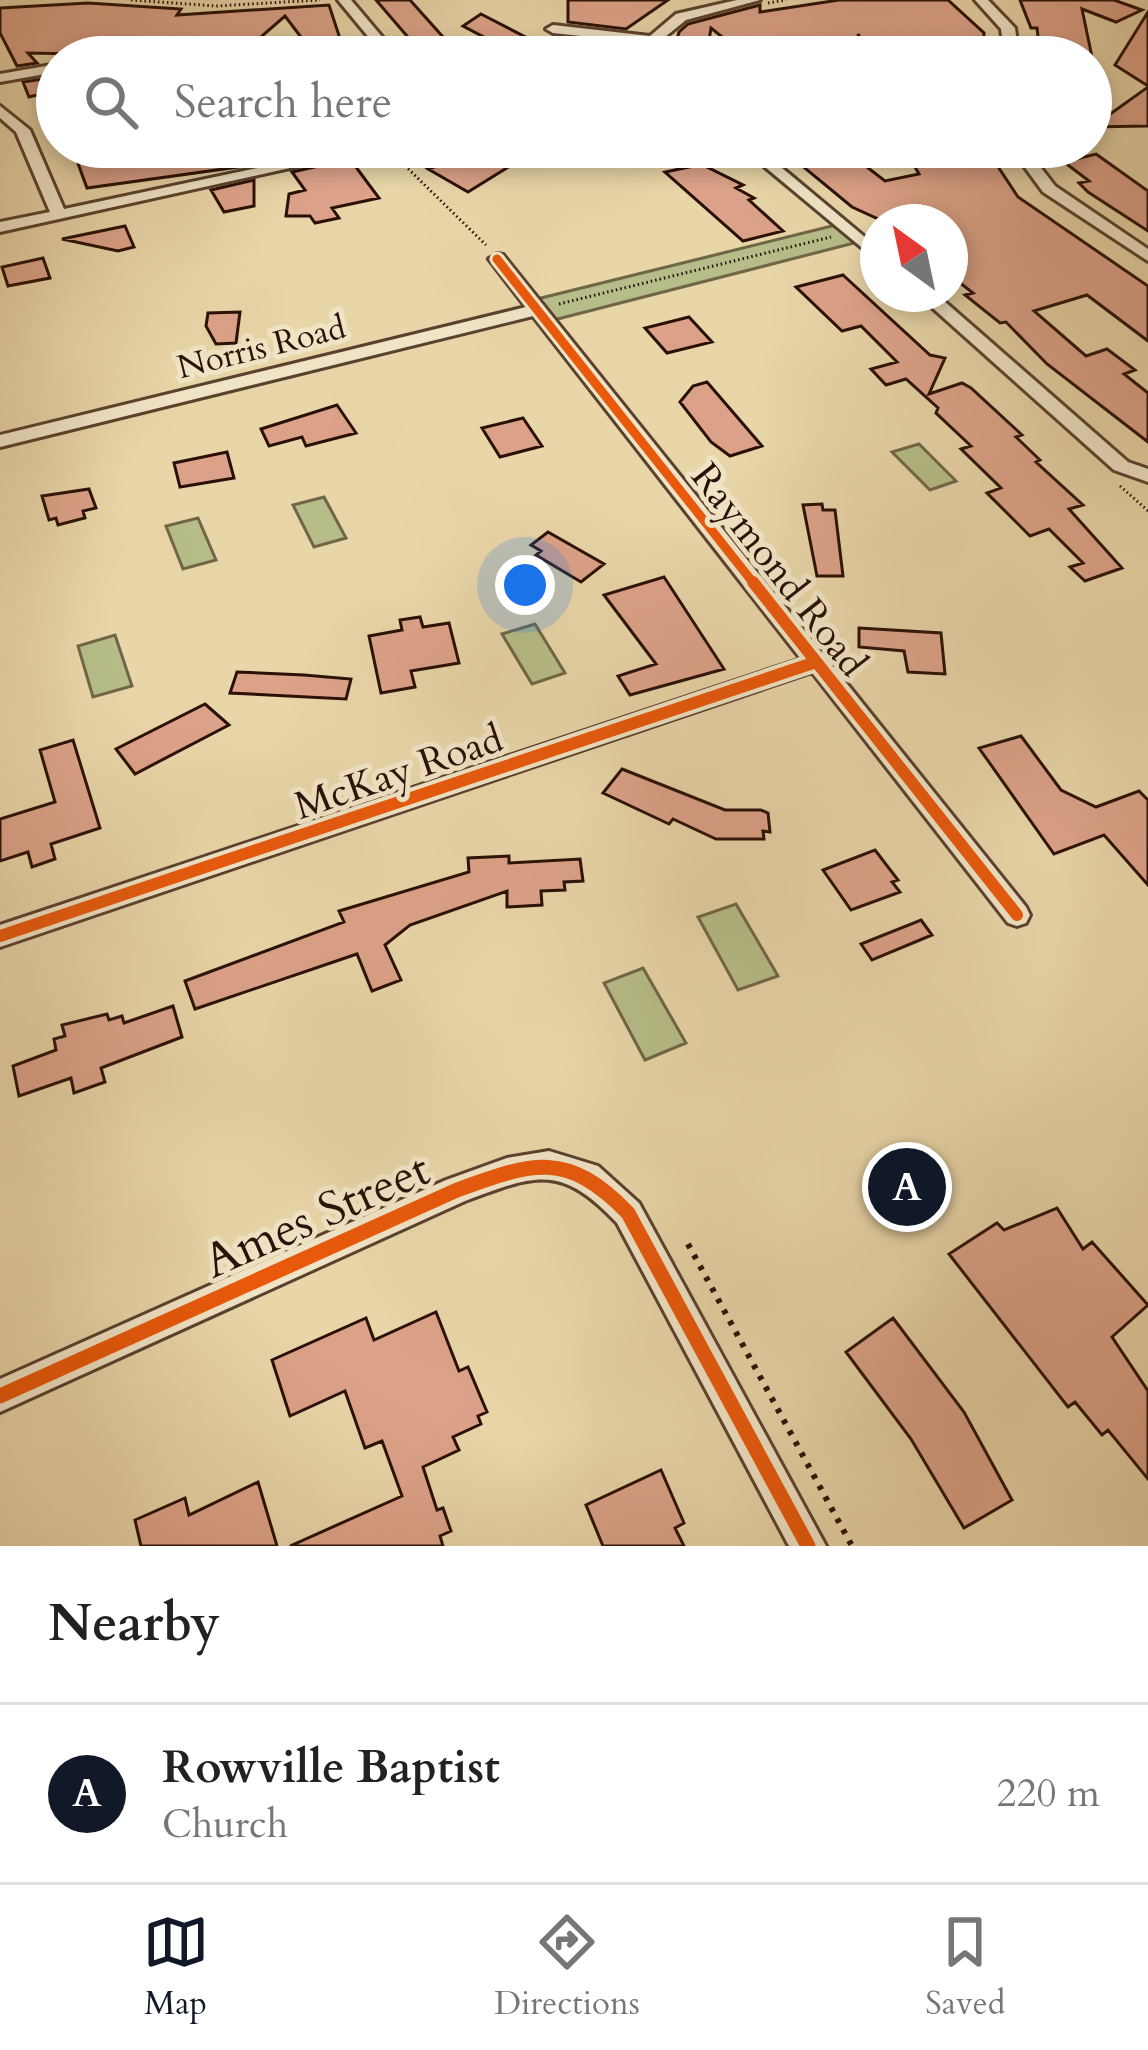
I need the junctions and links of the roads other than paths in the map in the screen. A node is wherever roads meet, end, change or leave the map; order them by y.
1 (344, 0) edge
2 (754, 0) edge
3 (981, 0) edge
4 (553, 28) dead end
5 (374, 36) edge
6 (620, 36) edge
7 (658, 36) edge
8 (1009, 36) edge
9 (36, 72) edge
10 (0, 79) edge
11 (0, 110) edge
12 (36, 161) edge
13 (39, 168) edge
14 (290, 168) edge
15 (773, 168) edge
16 (1033, 168) edge
17 (59, 215) junction
18 (0, 227) edge
19 (860, 241) edge
20 (1148, 256) edge
21 (497, 259) road end
22 (536, 310) junction
23 (946, 312) edge
24 (0, 441) edge
25 (1147, 481) edge
26 (816, 662) junction
27 (1017, 915) dead end
28 (0, 936) edge
29 (0, 1396) edge
30 (808, 1546) edge

1 - 5 street
2 - 7 street
3 - 8 street
4 - 6 street
9 - 10 street
11 - 12 street
13 - 17 street
14 - 17 street
15 - 19 street
16 - 20 street
17 - 18 street
21 - 22 street, Raymond Road
22 - 24 street, Norris Road
22 - 26 street, Raymond Road
23 - 25 street
26 - 27 street, Raymond Road
26 - 28 street, McKay Road
29 - 30 street, Ames Street

